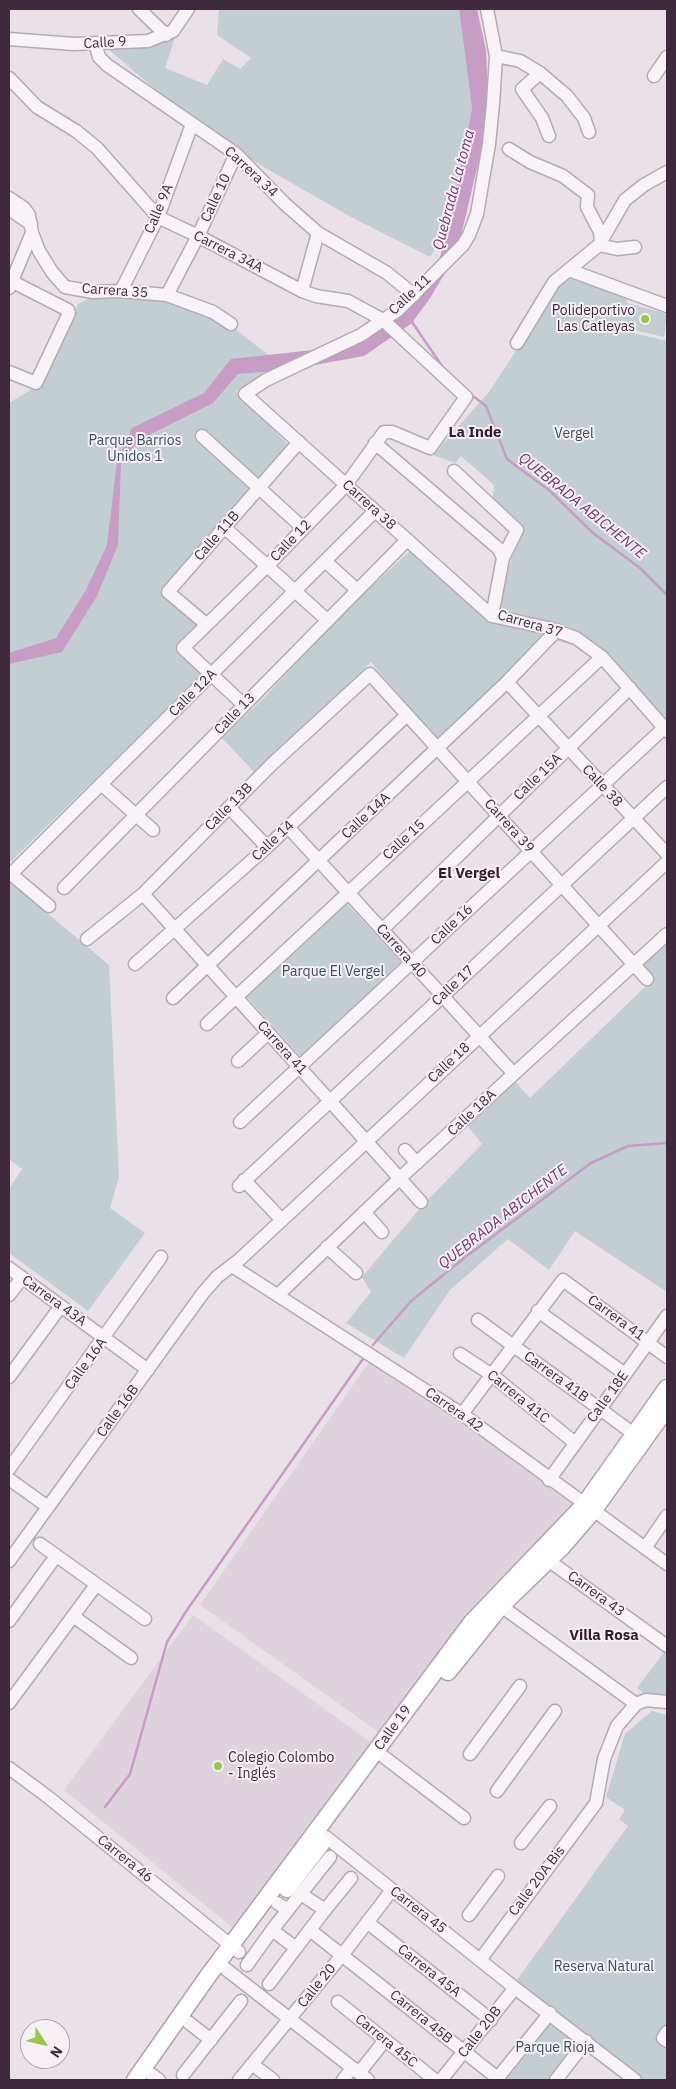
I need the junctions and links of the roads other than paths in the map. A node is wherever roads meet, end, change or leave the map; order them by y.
1 (138, 9) edge
2 (188, 9) edge
3 (487, 9) edge
4 (166, 35) junction
5 (9, 39) edge
6 (95, 43) junction
7 (496, 56) junction
8 (667, 57) edge
9 (540, 73) junction
10 (654, 76) dead end
11 (9, 78) edge
12 (192, 124) junction
13 (589, 132) dead end
14 (549, 136) dead end
15 (509, 149) dead end
16 (236, 154) junction
17 (667, 172) edge
18 (9, 198) edge
19 (9, 209) edge
20 (158, 217) junction
21 (32, 228) junction
22 (318, 233) junction
23 (198, 236) junction
24 (600, 244) junction
25 (635, 247) dead end
26 (569, 270) junction
27 (10, 285) edge
28 (120, 291) junction
29 (302, 291) junction
30 (167, 295) junction
31 (414, 295) junction
32 (667, 306) edge
33 (384, 321) junction
34 (231, 324) dead end
35 (518, 344) dead end
36 (9, 372) edge
37 (245, 394) joint
38 (392, 432) joint
39 (202, 436) dead end
40 (299, 442) junction
41 (375, 443) junction
42 (454, 472) dead end
43 (346, 485) junction
44 (260, 487) junction
45 (375, 511) junction
46 (225, 528) junction
47 (303, 528) junction
48 (407, 540) junction
49 (504, 558) junction
50 (325, 561) junction
51 (267, 566) junction
52 (357, 590) junction
53 (295, 591) junction
54 (492, 616) junction
55 (327, 620) junction
56 (206, 624) junction
57 (557, 630) junction
58 (602, 657) junction
59 (370, 674) joint
60 (211, 675) junction
61 (507, 682) junction
62 (630, 688) junction
63 (244, 705) junction
64 (408, 715) junction
65 (539, 716) junction
66 (666, 729) edge
67 (438, 748) junction
68 (568, 748) junction
69 (468, 782) junction
70 (101, 784) junction
71 (601, 786) junction
72 (667, 787) edge
73 (229, 807) junction
74 (136, 815) junction
75 (499, 816) junction
76 (633, 819) junction
77 (288, 827) junction
78 (153, 830) dead end
79 (267, 847) junction
80 (531, 851) junction
81 (667, 854) edge
82 (319, 860) junction
83 (667, 862) edge
84 (562, 885) junction
85 (64, 888) dead end
86 (348, 893) junction
87 (142, 894) junction
88 (49, 906) dead end
89 (598, 925) junction
90 (175, 929) junction
91 (382, 930) junction
92 (667, 934) edge
93 (87, 939) dead end
94 (412, 962) junction
95 (135, 964) dead end
96 (207, 965) junction
97 (634, 965) junction
98 (647, 979) dead end
99 (442, 996) junction
100 (236, 997) junction
101 (173, 998) dead end
102 (207, 1024) dead end
103 (268, 1032) junction
104 (478, 1036) junction
105 (238, 1061) dead end
106 (300, 1067) junction
107 (514, 1074) junction
108 (330, 1101) junction
109 (240, 1122) dead end
110 (366, 1141) junction
111 (405, 1150) dead end
112 (417, 1163) junction
113 (400, 1178) junction
114 (421, 1202) dead end
115 (364, 1212) junction
116 (282, 1220) junction
117 (382, 1232) dead end
118 (327, 1247) junction
119 (161, 1257) dead end
120 (232, 1266) junction
121 (9, 1268) edge
122 (356, 1273) dead end
123 (22, 1278) junction
124 (9, 1295) edge
125 (278, 1295) junction
126 (61, 1306) junction
127 (538, 1311) junction
128 (667, 1316) edge
129 (478, 1320) dead end
130 (105, 1338) junction
131 (648, 1342) junction
132 (513, 1345) junction
133 (460, 1354) dead end
134 (667, 1357) edge
135 (148, 1370) junction
136 (625, 1374) junction
137 (492, 1375) junction
138 (9, 1376) edge
139 (667, 1388) edge
140 (667, 1408) edge
141 (600, 1409) junction
142 (462, 1414) junction
143 (634, 1434) junction
144 (575, 1443) junction
145 (9, 1469) edge
146 (9, 1479) edge
147 (549, 1480) junction
148 (48, 1507) junction
149 (589, 1508) junction
150 (667, 1516) edge
151 (40, 1544) dead end
152 (645, 1548) junction
153 (56, 1556) junction
154 (548, 1560) junction
155 (9, 1561) edge
156 (667, 1564) edge
157 (96, 1585) junction
158 (501, 1606) junction
159 (73, 1616) junction
160 (145, 1619) dead end
161 (9, 1621) edge
162 (667, 1646) edge
163 (131, 1658) dead end
164 (520, 1686) dead end
165 (667, 1702) edge
166 (9, 1703) edge
167 (636, 1704) junction
168 (555, 1711) dead end
169 (470, 1754) dead end
170 (384, 1758) junction
171 (9, 1768) edge
172 (497, 1791) dead end
173 (550, 1806) dead end
174 (464, 1818) dead end
175 (326, 1837) junction
176 (521, 1843) dead end
177 (330, 1857) dead end
178 (498, 1876) dead end
179 (351, 1878) dead end
180 (392, 1890) junction
181 (301, 1894) junction
182 (282, 1907) junction
183 (324, 1910) junction
184 (469, 1915) dead end
185 (367, 1922) junction
186 (272, 1930) junction
187 (310, 1930) junction
188 (296, 1948) junction
189 (343, 1954) junction
190 (239, 1955) junction
191 (480, 1960) junction
192 (222, 1966) junction
193 (269, 1984) dead end
194 (513, 1986) junction
195 (241, 2001) dead end
196 (338, 2002) dead end
197 (550, 2013) junction
198 (291, 2019) junction
199 (491, 2020) junction
200 (188, 2022) junction
201 (210, 2040) junction
202 (385, 2040) junction
203 (586, 2041) junction
204 (465, 2052) junction
205 (252, 2064) junction
206 (359, 2074) edge
207 (183, 2075) dead end
208 (152, 2078) edge
209 (560, 2079) edge
210 (135, 2080) edge
211 (239, 2080) edge
212 (273, 2080) edge
213 (343, 2080) edge
214 (435, 2080) edge
215 (441, 2080) edge
216 (498, 2080) edge
217 (635, 2080) edge

1 - 4 street
2 - 4 street
3 - 7 street, Calle 11
4 - 6 street, Calle 9
5 - 6 street, Calle 9
6 - 12 street, Carrera 34
7 - 9 street
7 - 31 street, Calle 11
8 - 10 street
9 - 13 street
9 - 14 street
11 - 20 street, Carrera 34A
12 - 16 street, Carrera 34
12 - 20 street, Calle 9A
15 - 24 street
16 - 22 street, Carrera 34
16 - 23 street, Calle 10
17 - 24 street
18 - 21 street, Carrera 35
19 - 21 street
20 - 23 street, Carrera 34A
20 - 28 street, Calle 9A
21 - 27 street
21 - 28 street, Carrera 35
22 - 29 street
22 - 31 street, Carrera 34
23 - 29 street, Carrera 34A
23 - 30 street, Calle 10
24 - 25 street
24 - 26 street
26 - 32 street
26 - 35 street
27 - 36 street
28 - 30 street, Carrera 35
29 - 33 street, Carrera 34A
30 - 34 street, Carrera 35
31 - 33 street, Calle 11
33 - 37 street, Calle 11
33 - 38 street, Carrera 34A
37 - 40 street, Carrera 38
38 - 41 street, Calle 12
39 - 44 street
40 - 43 street, Carrera 38
40 - 44 street, Calle 11B
41 - 43 street, Calle 12
41 - 49 street
42 - 49 street, Carrera 37
43 - 45 street, Carrera 38
43 - 47 street, Calle 12
44 - 46 street, Calle 11B
44 - 47 street
45 - 48 street, Carrera 38
45 - 50 street, Calle 12A
46 - 51 street
46 - 56 street, Calle 11B
47 - 51 street, Calle 12
48 - 52 street, Calle 13
48 - 54 street, Carrera 38
49 - 54 street, Carrera 37
50 - 52 street
50 - 53 street, Calle 12A
51 - 53 street
51 - 56 street, Calle 12
52 - 55 street, Calle 13
53 - 55 street
53 - 60 street, Calle 12A
54 - 57 street, Carrera 37
55 - 63 street, Calle 13
56 - 60 street, Calle 12
57 - 58 street, Carrera 37
57 - 61 street, Calle 14A
58 - 62 street, Carrera 37
58 - 65 street, Calle 15
59 - 64 street, Carrera 39
59 - 73 street, Calle 13B
60 - 63 street
60 - 70 street, Calle 12A
61 - 65 street, Calle 38
61 - 67 street, Calle 14A
62 - 66 street, Carrera 37
62 - 68 street, Calle 15A
63 - 74 street, Calle 13
64 - 67 street, Carrera 39
64 - 77 street, Calle 14
65 - 68 street, Calle 38
65 - 69 street, Calle 15
66 - 71 street, Calle 16
67 - 69 street, Carrera 39
67 - 82 street, Calle 14A
68 - 71 street, Calle 38
68 - 75 street, Calle 15A
69 - 75 street, Carrera 39
69 - 86 street, Calle 15
70 - 74 street
70 - 88 street, Calle 12A
71 - 76 street, Calle 38
71 - 80 street, Calle 16
72 - 76 street, Calle 17
73 - 79 street
73 - 87 street, Calle 13B
74 - 78 street
74 - 85 street, Calle 13
75 - 80 street, Carrera 39
75 - 91 street, Calle 15A
76 - 81 street, Calle 38
76 - 84 street, Calle 17
77 - 79 street, Calle 14
77 - 82 street, Carrera 40
79 - 90 street, Calle 14
80 - 84 street, Carrera 39
80 - 94 street, Calle 16
82 - 86 street, Carrera 40
82 - 96 street, Calle 14A
83 - 89 street, Calle 18
84 - 89 street, Carrera 39
84 - 99 street, Calle 17
86 - 91 street, Carrera 40
86 - 100 street, Calle 15
87 - 90 street, Carrera 41
87 - 93 street, Calle 13B
89 - 97 street, Carrera 39
89 - 104 street, Calle 18
90 - 95 street, Calle 14
90 - 96 street, Carrera 41
91 - 94 street, Carrera 40
92 - 97 street, Calle 18A
94 - 99 street, Carrera 40
94 - 106 street, Calle 16
96 - 100 street, Carrera 41
96 - 101 street, Calle 14A
97 - 98 street, Carrera 39
97 - 107 street, Calle 18A
99 - 104 street, Carrera 40
99 - 108 street, Calle 17
100 - 102 street, Calle 15
100 - 103 street, Carrera 41
103 - 105 street
103 - 106 street, Carrera 41
104 - 107 street, Carrera 40
104 - 110 street, Calle 18
106 - 108 street, Carrera 41
106 - 109 street, Calle 16
107 - 112 street, Calle 18A
108 - 110 street, Carrera 41
108 - 116 street, Calle 17
110 - 113 street, Carrera 41
110 - 116 street, Calle 18
111 - 112 street
112 - 113 street, Calle 18A
113 - 114 street, Carrera 41
113 - 115 street, Calle 18A
115 - 117 street
115 - 118 street, Calle 18A
116 - 120 street, Calle 18
118 - 122 street
118 - 125 street, Calle 18A
119 - 130 street, Calle 16A
120 - 125 street, Carrera 42
120 - 135 street, Calle 16B
121 - 123 street, Carrera 43A
123 - 124 street
123 - 126 street, Carrera 43A
125 - 142 street, Carrera 42
126 - 130 street, Carrera 43A
126 - 138 street
127 - 131 street, Carrera 41
127 - 132 street
127 - 136 street
128 - 131 street, Calle 18E
129 - 132 street, Carrera 41B
130 - 135 street, Carrera 43A
130 - 145 street, Calle 16A
131 - 134 street, Carrera 41
131 - 136 street, Calle 18E
132 - 137 street
132 - 141 street, Carrera 41B
133 - 137 street, Carrera 41C
135 - 148 street, Calle 16B
136 - 141 street, Calle 18E
137 - 142 street
137 - 144 street, Carrera 41C
139 - 143 main road, Calle 19
140 - 149 main road, Calle 19
141 - 143 street, Carrera 41B
141 - 144 street, Calle 18E
142 - 147 street, Carrera 42
143 - 149 main road, Calle 19
144 - 147 street, Calle 18E
146 - 148 street
147 - 149 street, Carrera 42
148 - 155 street, Calle 16B
149 - 152 street, Carrera 42
149 - 154 main road, Calle 19
149 - 190 main road, Calle 19
150 - 152 street
151 - 153 street
152 - 156 street, Carrera 42
153 - 157 street
153 - 161 street
154 - 158 main road, Calle 19
154 - 162 street, Carrera 43
157 - 159 street
157 - 160 street
158 - 167 street
158 - 170 main road, Calle 19
159 - 163 street
159 - 166 street
164 - 169 street
165 - 167 street
167 - 191 street, Calle 20A Bis
168 - 172 street
170 - 174 street
170 - 175 main road, Calle 19
171 - 190 street, Carrera 46
173 - 176 street
175 - 180 street, Carrera 45
175 - 182 main road, Calle 19
177 - 181 street
178 - 184 street
179 - 183 street
180 - 185 street, Calle 20
180 - 191 street, Carrera 45
181 - 182 street
181 - 183 street
182 - 186 street
182 - 190 main road, Calle 19
183 - 187 street
185 - 189 street, Calle 20
185 - 199 street, Carrera 45A
186 - 188 street
186 - 190 street
187 - 188 street
187 - 189 street, Carrera 45B
188 - 193 street
189 - 198 street, Calle 20
189 - 204 street, Carrera 45B
190 - 192 main road, Calle 19
191 - 194 street, Carrera 45
192 - 198 street
192 - 200 main road, Calle 19
192 - 210 main road, Calle 19
194 - 197 street, Carrera 45
194 - 199 street, Calle 20B
195 - 201 street
196 - 202 street, Carrera 45C
197 - 203 street, Carrera 45
197 - 216 street
198 - 205 street, Calle 20
198 - 206 street
199 - 204 street, Calle 20B
200 - 201 street
200 - 208 main road, Calle 19
201 - 207 street
202 - 206 street
202 - 214 street, Carrera 45C
203 - 209 street
203 - 217 street, Carrera 45
204 - 215 street, Calle 20B
204 - 216 street, Carrera 45B
205 - 211 street, Calle 20
205 - 212 street
206 - 213 street

